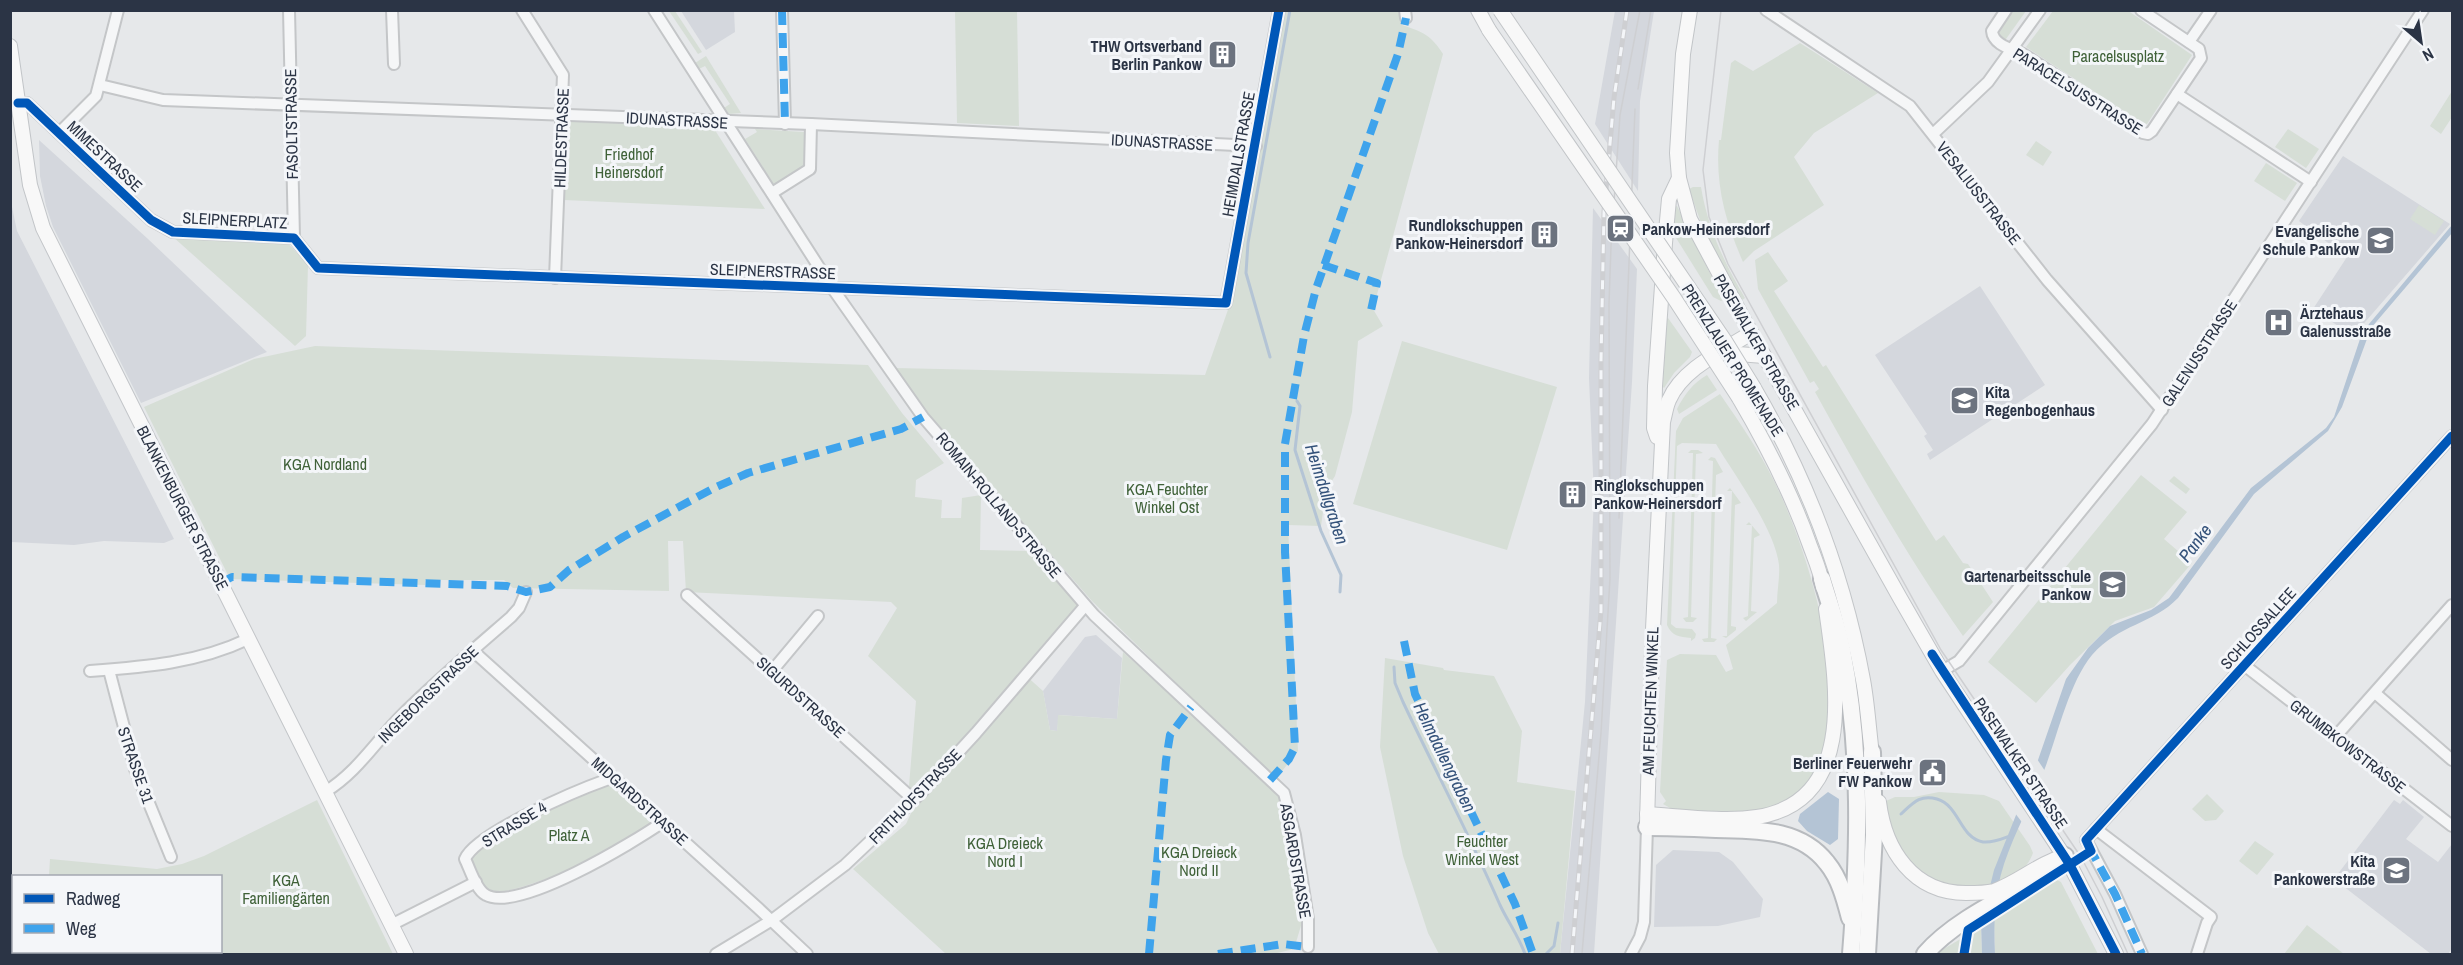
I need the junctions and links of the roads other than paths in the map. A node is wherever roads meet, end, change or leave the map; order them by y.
1 (118, 10) edge
2 (289, 10) edge
3 (392, 10) edge
4 (522, 10) edge
5 (654, 10) edge
6 (782, 10) edge
7 (1279, 10) edge
8 (1478, 10) edge
9 (1500, 10) edge
10 (1690, 10) edge
11 (1766, 10) edge
12 (2006, 10) edge
13 (2040, 10) edge
14 (2141, 10) edge
15 (2211, 10) edge
16 (2423, 10) edge
17 (2190, 42) junction
18 (10, 46) edge
19 (2011, 49) junction
20 (394, 64) dead end
21 (100, 85) junction
22 (2176, 94) junction
23 (18, 103) junction
24 (291, 103) junction
25 (561, 114) junction
26 (726, 122) junction
27 (784, 124) junction
28 (812, 124) junction
29 (59, 133) junction
30 (1933, 134) junction
31 (1256, 146) junction
32 (1679, 177) junction
33 (2311, 182) junction
34 (772, 193) junction
35 (173, 232) joint
36 (294, 238) junction
37 (318, 267) joint
38 (555, 278) junction
39 (833, 289) junction
40 (1226, 303) joint
41 (1751, 333) junction
42 (1720, 353) junction
43 (1764, 356) junction
44 (2162, 410) junction
45 (2452, 436) edge
46 (1661, 444) junction
47 (1822, 579) junction
48 (526, 592) dead end
49 (687, 595) dead end
50 (2452, 605) edge
51 (1085, 606) junction
52 (818, 616) dead end
53 (248, 639) junction
54 (472, 650) junction
55 (2244, 665) junction
56 (110, 670) junction
57 (90, 671) dead end
58 (772, 671) junction
59 (1942, 671) junction
60 (2374, 693) junction
61 (2336, 735) junction
62 (1872, 752) junction
63 (2450, 754) edge
64 (611, 776) junction
65 (1270, 780) joint
66 (325, 792) junction
67 (914, 800) junction
68 (1647, 821) junction
69 (663, 822) junction
70 (2452, 826) edge
71 (2096, 829) junction
72 (2086, 840) joint
73 (2065, 856) junction
74 (171, 857) dead end
75 (476, 882) junction
76 (772, 920) junction
77 (392, 925) junction
78 (1853, 927) junction
79 (1308, 947) dead end
80 (406, 954) edge
81 (716, 954) edge
82 (807, 954) edge
83 (1631, 954) edge
84 (1851, 954) edge
85 (1867, 954) edge
86 (1925, 954) edge
87 (2116, 954) edge
88 (2142, 954) edge
89 (2197, 954) edge

1 - 21 street
2 - 24 street, FASOLTSTRASSE
3 - 20 street
4 - 25 street, HILDESTRASSE
5 - 26 street, ROMAIN-ROLLAND-STRASSE
6 - 27 street
7 - 31 street, HEIMDALLSTRASSE
8 - 47 main road, PRENZLAUER PROMENADE, bridge
9 - 62 main road, PRENZLAUER PROMENADE, bridge
10 - 32 main road, PASEWALKER STRASSE
11 - 30 street, VESALIUSSTRASSE
12 - 19 street, PARACELSUSSTRASSE
13 - 19 street
14 - 17 street
15 - 17 street
16 - 33 street, GALENUSSTRASSE
17 - 22 street, PARACELSUSSTRASSE
18 - 23 main road, BLANKENBURGER STRASSE
19 - 22 street, PARACELSUSSTRASSE
19 - 30 street
21 - 24 street, IDUNASTRASSE
21 - 29 street
22 - 33 street
23 - 29 street, MIMESTRASSE
23 - 53 main road, BLANKENBURGER STRASSE
24 - 25 street, IDUNASTRASSE
24 - 36 street, FASOLTSTRASSE
25 - 26 street, IDUNASTRASSE
25 - 38 street, HILDESTRASSE
26 - 27 street, IDUNASTRASSE
26 - 34 street, ROMAIN-ROLLAND-STRASSE
27 - 28 street, IDUNASTRASSE
28 - 31 street, IDUNASTRASSE
28 - 34 street
29 - 35 street, MIMESTRASSE
30 - 44 street, VESALIUSSTRASSE
31 - 40 street, HEIMDALLSTRASSE
32 - 41 main road, PASEWALKER STRASSE
32 - 46 main road, AM FEUCHTEN WINKEL
33 - 44 street, GALENUSSTRASSE
34 - 39 street, ROMAIN-ROLLAND-STRASSE
35 - 36 street, SLEIPNERPLATZ
36 - 37 street, SLEIPNERPLATZ
37 - 38 street, SLEIPNERSTRASSE
38 - 39 street, SLEIPNERSTRASSE
39 - 40 street, SLEIPNERSTRASSE
39 - 51 street, ROMAIN-ROLLAND-STRASSE
41 - 42 main road, AM FEUCHTEN WINKEL
41 - 43 main road, PASEWALKER STRASSE
42 - 43 main road
42 - 46 main road, AM FEUCHTEN WINKEL
43 - 59 main road, PASEWALKER STRASSE
44 - 59 street, GALENUSSTRASSE
45 - 55 street, SCHLOSSALLEE
46 - 68 main road, AM FEUCHTEN WINKEL
47 - 68 main road, PRENZLAUER PROMENADE
47 - 78 highway
48 - 54 street, INGEBORGSTRASSE
49 - 58 street, SIGURDSTRASSE
50 - 60 street
51 - 65 street, ROMAIN-ROLLAND-STRASSE
51 - 67 street, FRITHJOFSTRASSE
52 - 58 street
53 - 56 street
53 - 66 main road, BLANKENBURGER STRASSE
54 - 64 street, MIDGARDSTRASSE
54 - 66 street, INGEBORGSTRASSE
55 - 61 street, GRUMBKOWSTRASSE
55 - 71 street, SCHLOSSALLEE
56 - 57 street
56 - 74 street, STRASSE 31
58 - 67 street, SIGURDSTRASSE
59 - 73 main road, PASEWALKER STRASSE
60 - 61 street
60 - 63 street
61 - 70 street, GRUMBKOWSTRASSE
62 - 73 main road, PRENZLAUER PROMENADE
62 - 85 highway
64 - 69 street, MIDGARDSTRASSE
64 - 75 street, STRASSE 4
65 - 79 street, ASGARDSTRASSE
66 - 77 main road, BLANKENBURGER STRASSE
67 - 76 street, FRITHJOFSTRASSE
68 - 78 highway
68 - 83 street, AM FEUCHTEN WINKEL
69 - 75 street
69 - 76 street, MIDGARDSTRASSE
71 - 72 street, SCHLOSSALLEE
71 - 89 street
72 - 88 street, PASEWALKER STRASSE
73 - 86 highway
73 - 87 main road, PASEWALKER STRASSE
75 - 77 street
76 - 81 street, FRITHJOFSTRASSE
76 - 82 street, MIDGARDSTRASSE
77 - 80 main road, BLANKENBURGER STRASSE
78 - 84 highway

